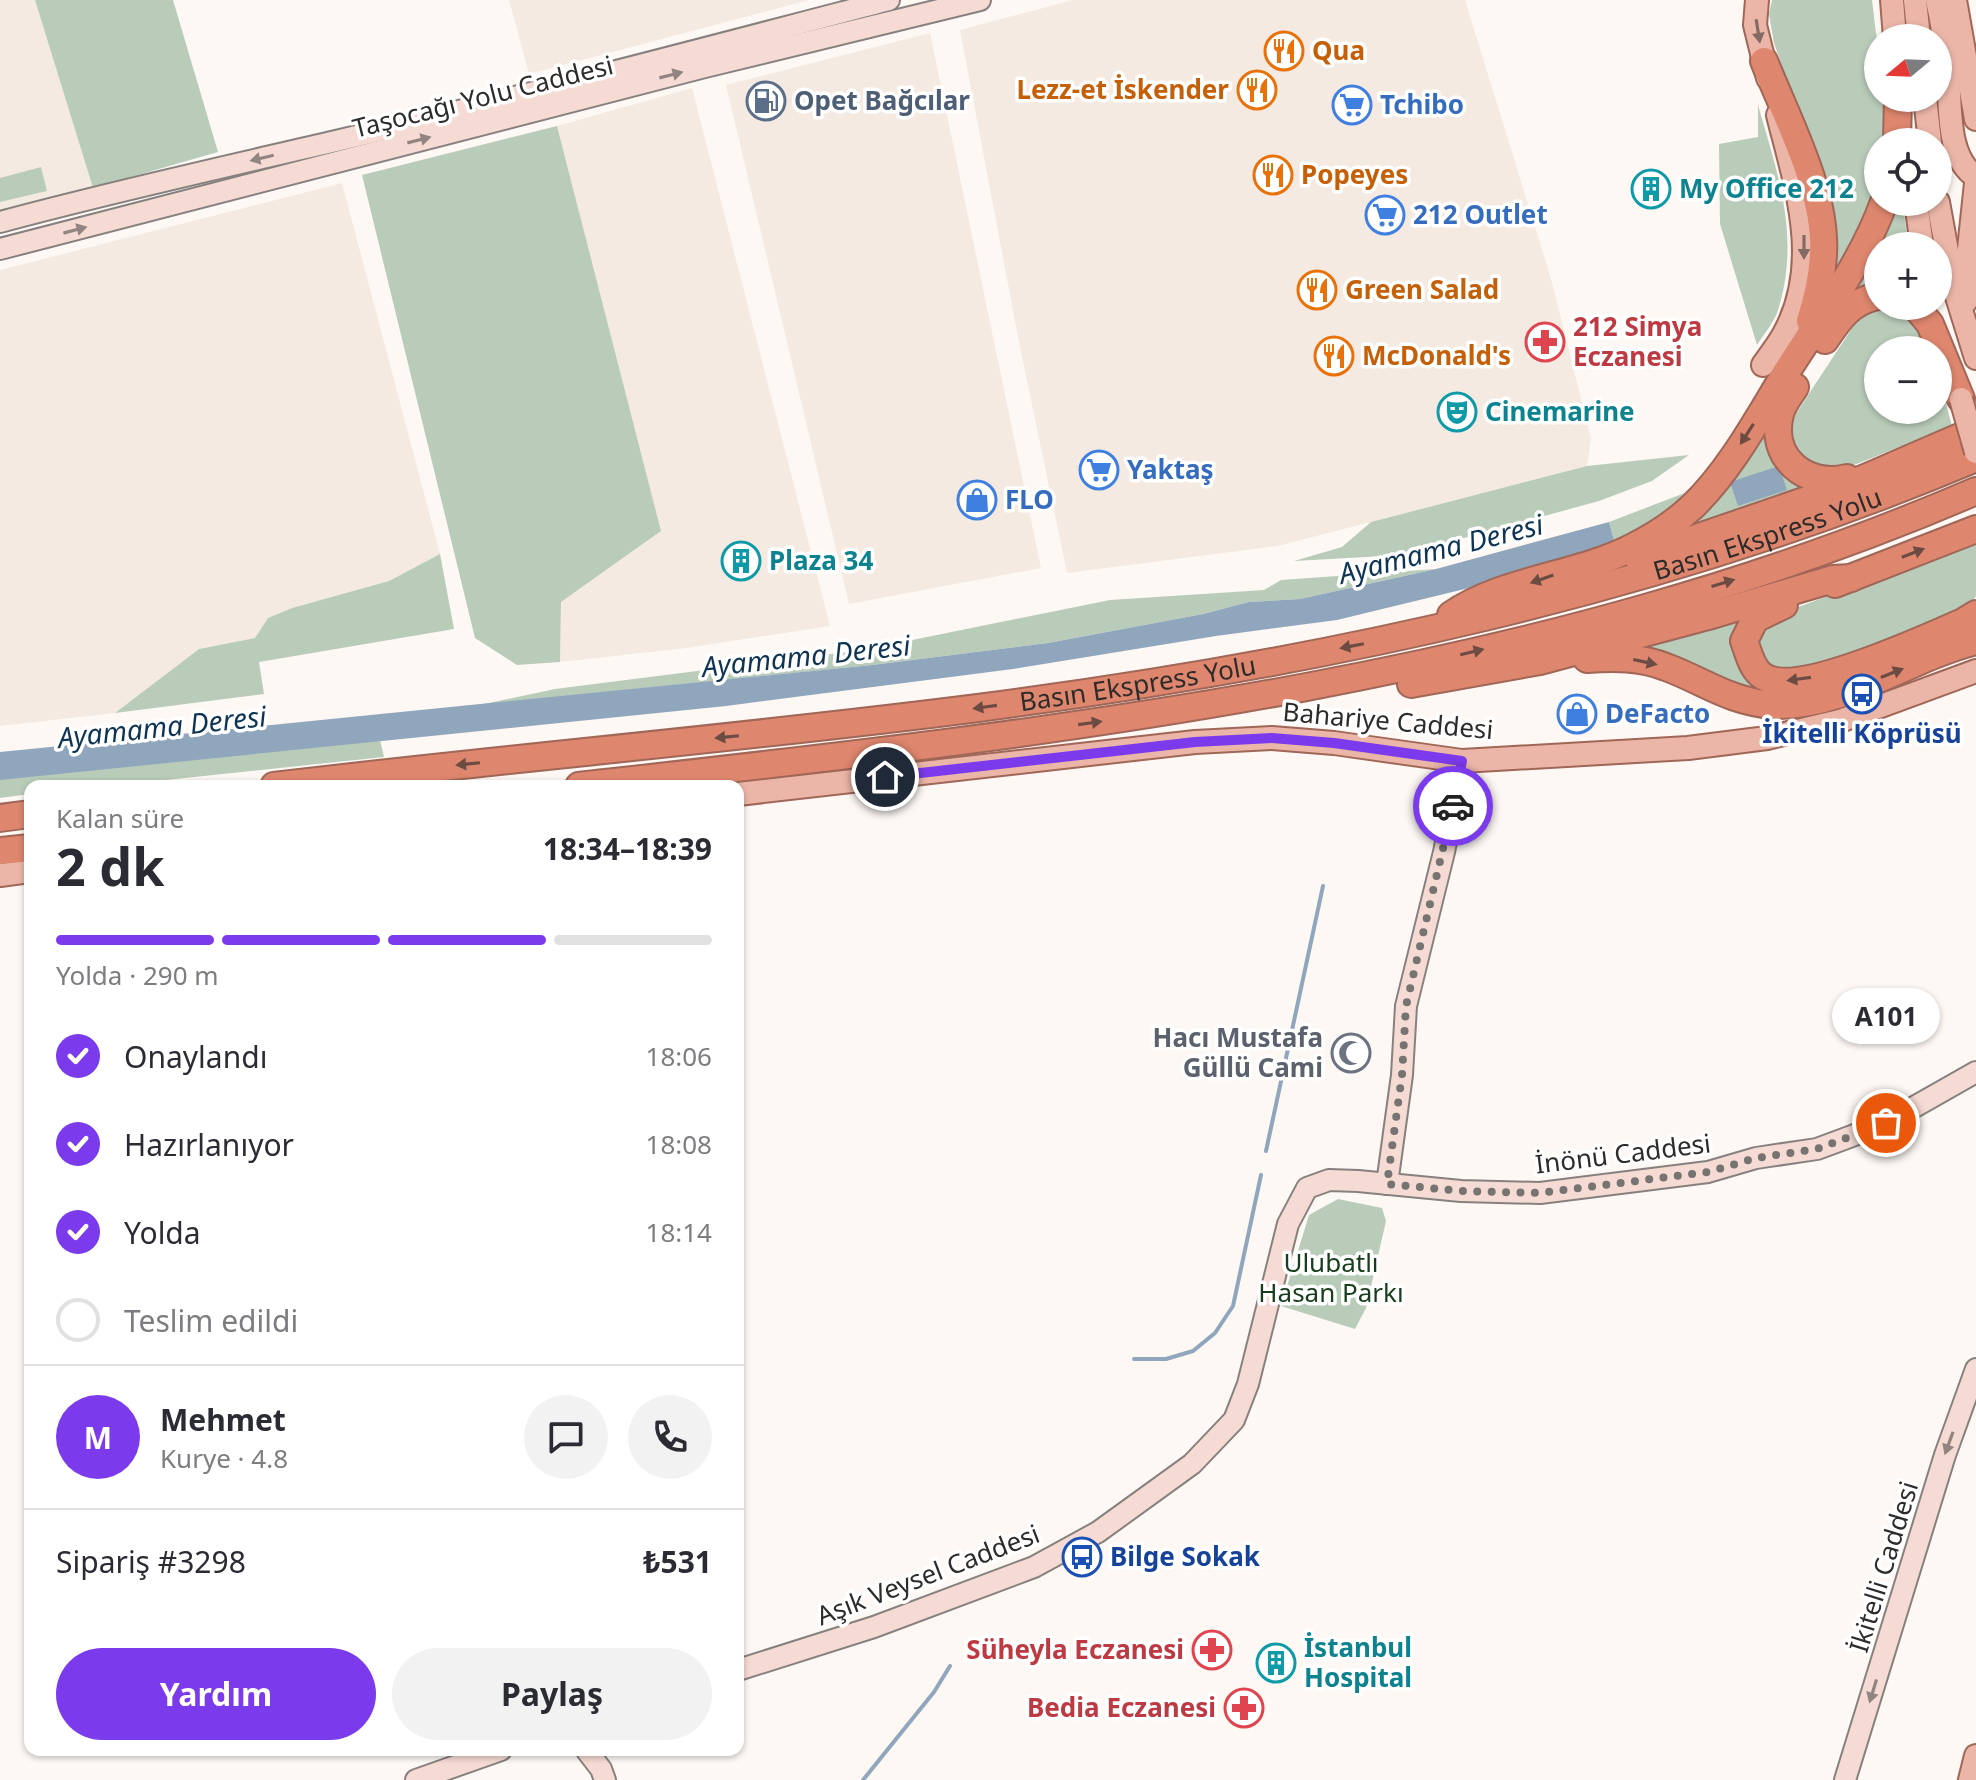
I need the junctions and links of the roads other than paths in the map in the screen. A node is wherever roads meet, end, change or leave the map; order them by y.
1 (840, 0) edge
2 (889, 0) edge
3 (980, 0) edge
4 (1757, 0) edge
5 (1892, 0) edge
6 (1915, 0) edge
7 (1937, 0) edge
8 (1955, 0) edge
9 (801, 23) junction
10 (1894, 24) edge
11 (1918, 24) edge
12 (1764, 61) joint
13 (1976, 119) edge
14 (341, 150) junction
15 (1976, 180) edge
16 (1878, 216) edge
17 (1941, 216) edge
18 (0, 222) edge
19 (0, 249) edge
20 (1864, 300) edge
21 (1927, 320) edge
22 (1939, 320) edge
23 (1969, 334) junction
24 (1976, 358) edge
25 (1776, 366) junction
26 (1961, 399) junction
27 (1976, 430) edge
28 (1976, 452) edge
29 (1922, 453) junction
30 (1976, 458) edge
31 (1976, 491) edge
32 (1976, 529) edge
33 (1851, 578) junction
34 (1552, 600) junction
35 (1976, 614) edge
36 (1428, 630) junction
37 (1976, 641) edge
38 (1540, 661) junction
39 (1976, 671) edge
40 (1176, 711) junction
41 (1462, 761) junction
42 (328, 780) edge
43 (631, 780) edge
44 (744, 793) edge
45 (24, 815) edge
46 (0, 818) edge
47 (24, 849) edge
48 (0, 851) edge
49 (24, 872) edge
50 (0, 875) edge
51 (1976, 1072) edge
52 (1387, 1184) junction
53 (1307, 1188) joint
54 (1976, 1369) edge
55 (744, 1668) edge
56 (484, 1756) edge
57 (587, 1756) edge
58 (591, 1756) edge
59 (1976, 1756) edge
60 (416, 1780) edge
61 (591, 1780) edge
62 (605, 1780) edge
63 (1845, 1780) edge
64 (1970, 1780) edge

1 - 9 main road
2 - 9 main road, Taşocağı Yolu Caddesi
14 -> 3 main road, Taşocağı Yolu Caddesi
4 -> 12 main road
5 - 10 main road
6 - 11 main road
7 - 15 main road
8 - 13 main road
9 - 14 main road, Taşocağı Yolu Caddesi
12 -> 25 highway
14 -> 18 main road, Taşocağı Yolu Caddesi
19 -> 14 main road, Taşocağı Yolu Caddesi
15 - 23 main road
16 - 25 highway
17 - 23 main road
20 - 29 highway
21 - 26 highway
22 - 26 main road
23 - 24 main road
25 -> 36 highway
26 - 28 main road, bridge
27 - 29 highway
29 - 34 highway
30 - 34 highway, Basın Ekspress Yolu
40 -> 31 highway, Basın Ekspress Yolu
33 -> 32 highway
35 -> 33 highway
33 - 38 highway
34 - 36 highway, Basın Ekspress Yolu
36 -> 42 highway, Basın Ekspress Yolu
38 -> 37 highway
38 - 40 highway
39 - 41 main road, Bahariye Caddesi
43 -> 40 highway, Basın Ekspress Yolu
41 - 44 main road, Bahariye Caddesi
41 - 52 main road
45 - 46 highway
47 - 48 highway
49 - 50 main road
51 - 52 main road, İnönü Caddesi
52 - 53 main road, İnönü Caddesi
53 - 55 main road, Aşık Veysel Caddesi
54 -> 63 main road, İkitelli Caddesi
56 - 60 main road
57 - 61 main road
58 - 62 main road
59 - 64 main road

